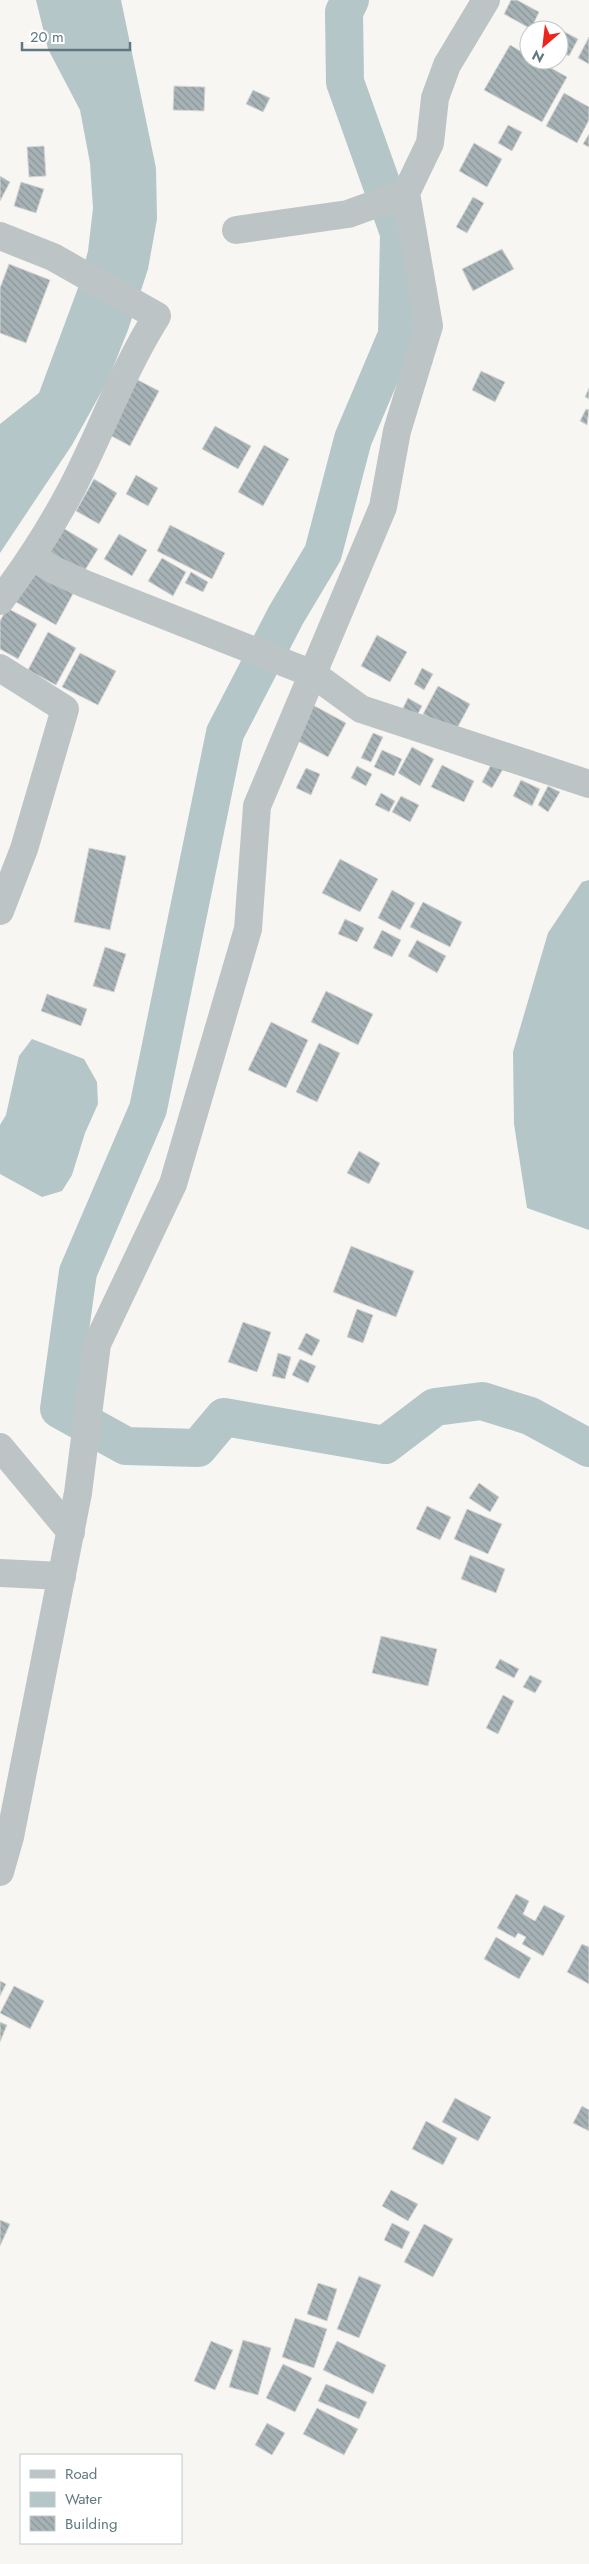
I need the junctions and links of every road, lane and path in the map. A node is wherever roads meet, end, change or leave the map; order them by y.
1 (486, 0) edge
2 (406, 194) junction
3 (236, 230) dead end
4 (0, 236) edge
5 (33, 557) junction
6 (0, 601) edge
7 (0, 668) edge
8 (314, 674) junction
9 (589, 784) edge
10 (0, 911) edge
11 (0, 1447) edge
12 (71, 1532) junction
13 (0, 1573) edge
14 (62, 1576) junction
15 (0, 1872) edge

1 - 2 street
2 - 3 street
2 - 8 street
4 - 5 street
5 - 6 street
5 - 8 street
7 - 10 street
8 - 9 street
8 - 12 street
11 - 12 street
12 - 14 street
13 - 14 street
14 - 15 street

